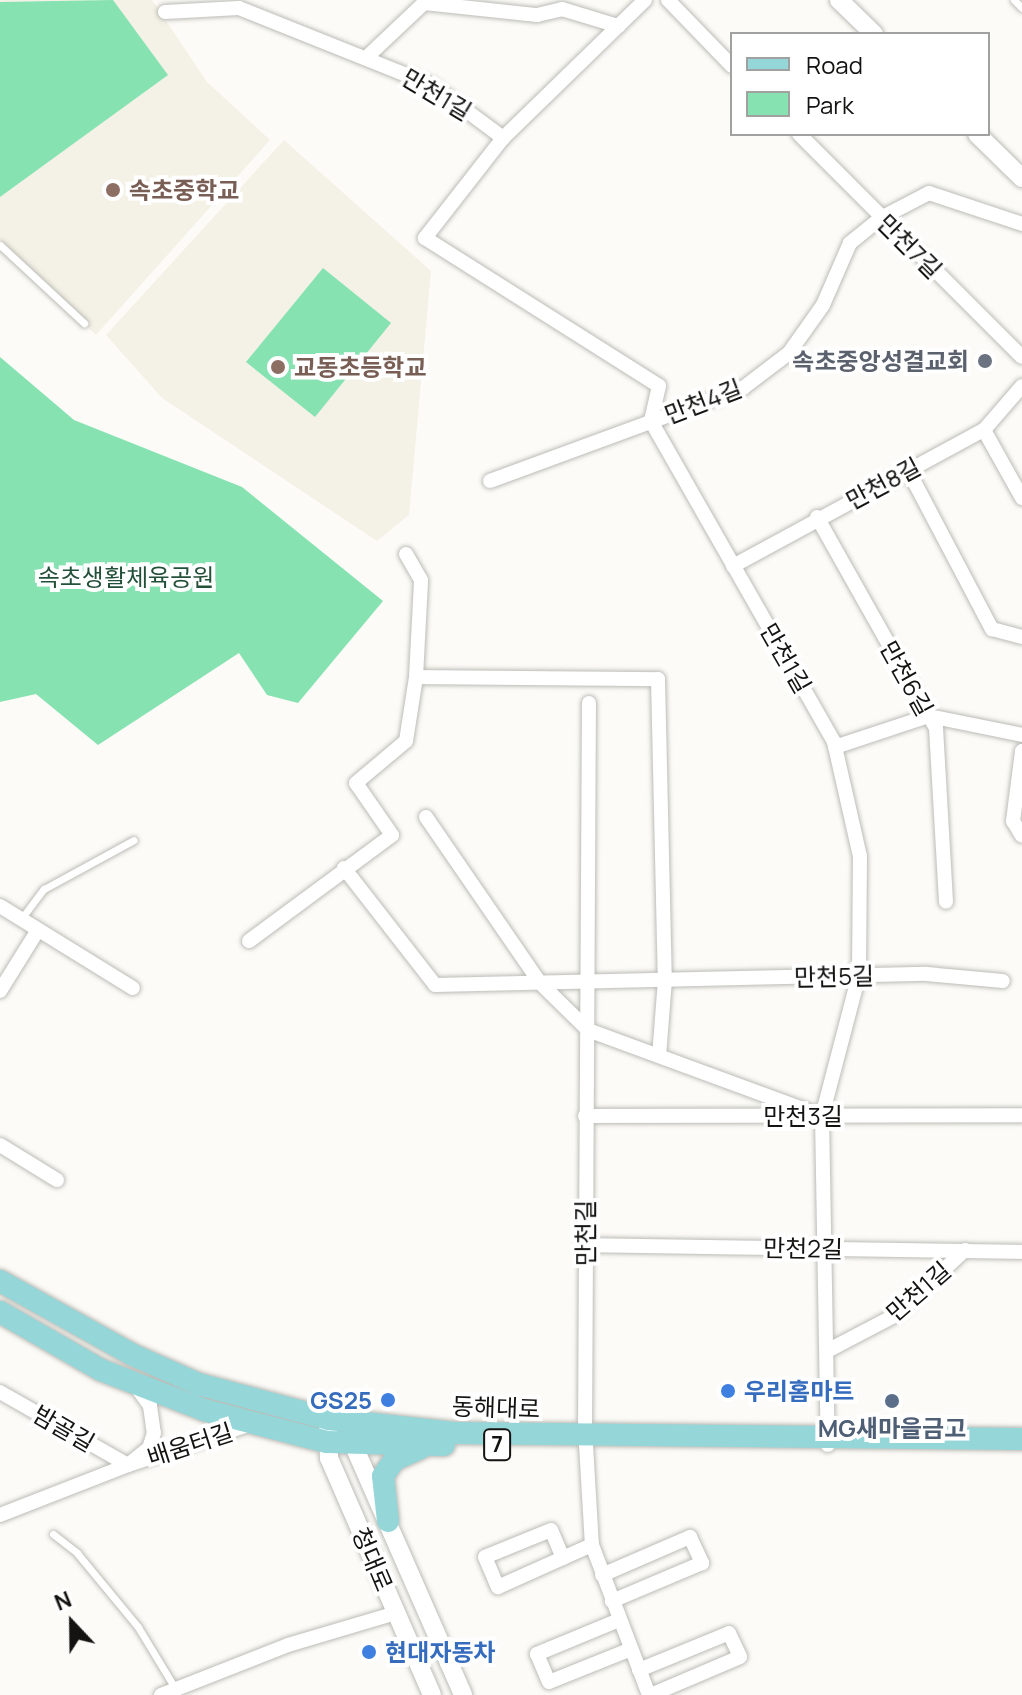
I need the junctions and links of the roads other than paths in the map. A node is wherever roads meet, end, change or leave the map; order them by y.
1 (645, 0) edge
2 (668, 0) edge
3 (1014, 0) edge
4 (849, 3) edge
5 (1022, 8) edge
6 (165, 12) dead end
7 (618, 26) junction
8 (872, 32) edge
9 (368, 56) junction
10 (730, 64) edge
11 (801, 136) edge
12 (979, 136) edge
13 (503, 138) junction
14 (1022, 178) edge
15 (881, 218) junction
16 (1022, 224) edge
17 (0, 245) edge
18 (84, 323) dead end
19 (1022, 357) edge
20 (1022, 386) edge
21 (651, 421) junction
22 (984, 430) junction
23 (908, 470) junction
24 (490, 481) dead end
25 (1022, 498) edge
26 (817, 517) junction
27 (406, 554) dead end
28 (733, 566) junction
29 (1022, 637) edge
30 (416, 677) junction
31 (589, 703) dead end
32 (929, 716) junction
33 (1022, 735) edge
34 (835, 747) junction
35 (1022, 751) edge
36 (426, 817) dead end
37 (1022, 836) edge
38 (134, 840) dead end
39 (344, 868) junction
40 (946, 902) dead end
41 (0, 906) edge
42 (21, 919) junction
43 (38, 930) junction
44 (249, 941) dead end
45 (859, 975) junction
46 (665, 980) junction
47 (591, 981) junction
48 (1003, 981) dead end
49 (540, 983) junction
50 (133, 988) dead end
51 (0, 991) edge
52 (588, 1030) junction
53 (659, 1056) junction
54 (1022, 1115) edge
55 (585, 1116) junction
56 (822, 1116) junction
57 (0, 1145) edge
58 (57, 1180) dead end
59 (584, 1245) junction
60 (825, 1248) junction
61 (965, 1250) junction
62 (1022, 1252) edge
63 (0, 1281) edge
64 (0, 1312) edge
65 (827, 1351) junction
66 (135, 1384) junction
67 (0, 1392) edge
68 (329, 1419) junction
69 (253, 1424) junction
70 (353, 1433) junction
71 (1022, 1439) edge
72 (586, 1440) junction
73 (327, 1442) junction
74 (828, 1442) junction
75 (428, 1445) junction
76 (1022, 1446) edge
77 (128, 1465) junction
78 (0, 1515) edge
79 (388, 1521) junction
80 (53, 1534) dead end
81 (592, 1545) junction
82 (563, 1558) junction
83 (602, 1575) junction
84 (612, 1601) junction
85 (396, 1613) junction
86 (619, 1620) junction
87 (631, 1649) junction
88 (639, 1670) junction
89 (168, 1692) edge
90 (432, 1695) edge
91 (463, 1695) edge
92 (650, 1695) edge

1 - 7 street
2 - 10 street
3 - 5 lane
4 - 8 street
6 - 9 street, 만천1길
7 - 9 street, 만천1길
7 - 13 street
9 - 13 street, 만천1길
11 - 15 street, 만천7길
12 - 14 street
13 - 21 street
15 - 16 street, 만천4길
15 - 19 street, 만천7길
15 - 21 street, 만천4길
17 - 18 lane
20 - 22 street, 만천8길
21 - 24 street, 만천4길
21 - 28 street, 만천1길
22 - 23 street, 만천8길
22 - 25 street
23 - 26 street, 만천8길
23 - 29 street
26 - 28 street, 만천8길
26 - 32 street, 만천6길
27 - 30 street
28 - 34 street, 만천1길
30 - 39 street
30 - 46 street
31 - 47 street, 만천길
32 - 33 street
32 - 34 street
32 - 40 street, 만천6길
34 - 45 street, 만천1길
35 - 37 street
36 - 49 street
38 - 42 lane
39 - 44 street
39 - 49 street
41 - 42 street
42 - 43 street
43 - 50 street
43 - 51 street
45 - 46 street, 만천5길
45 - 48 street, 만천5길
45 - 56 street, 만천1길
46 - 47 street, 만천5길
46 - 53 street
47 - 49 street, 만천5길
47 - 52 street, 만천길
49 - 52 street
52 - 53 street
52 - 55 street, 만천길
53 - 56 street
54 - 56 street, 만천3길
55 - 56 street, 만천3길
55 - 59 street, 만천길
56 - 60 street, 만천1길
57 - 58 street
59 - 60 street, 만천2길
59 - 72 street, 만천길
60 - 61 street, 만천2길
60 - 65 street, 만천1길
61 - 62 street, 만천2길
61 - 65 street, 만천1길
63 - 68 main road, 동해대로 / 7
64 - 66 main road, 동해대로 / 7
65 - 74 street, 만천1길
66 - 69 main road, 동해대로 / 7
66 - 77 street, 배움터길
67 - 77 street, 밤골길
68 - 70 main road, 동해대로 / 7
68 - 73 street, 청대로
69 - 73 main road, 동해대로 / 7
69 - 77 street, 배움터길
70 - 72 main road, 동해대로 / 7
70 - 73 main road, 동해대로 / 7
70 - 75 main road, 동해대로 / 7
70 - 79 street, 청대로
71 - 74 main road, 동해대로 / 7
72 - 74 main road, 동해대로 / 7
72 - 75 main road, 동해대로 / 7
72 - 81 street, 만천길
73 - 85 street, 청대로
74 - 76 main road, 동해대로 / 7
75 - 79 main road
77 - 78 street, 배움터길
79 - 91 street, 청대로
80 - 89 lane
81 - 82 street
81 - 83 street, 만천길
82 - 82 street
83 - 84 street, 만천길
83 - 84 street
84 - 86 street, 만천길
85 - 89 street
85 - 90 street, 청대로
86 - 87 street, 만천길
86 - 87 street
87 - 88 street, 만천길
88 - 92 street, 만천길
88 - 92 street

